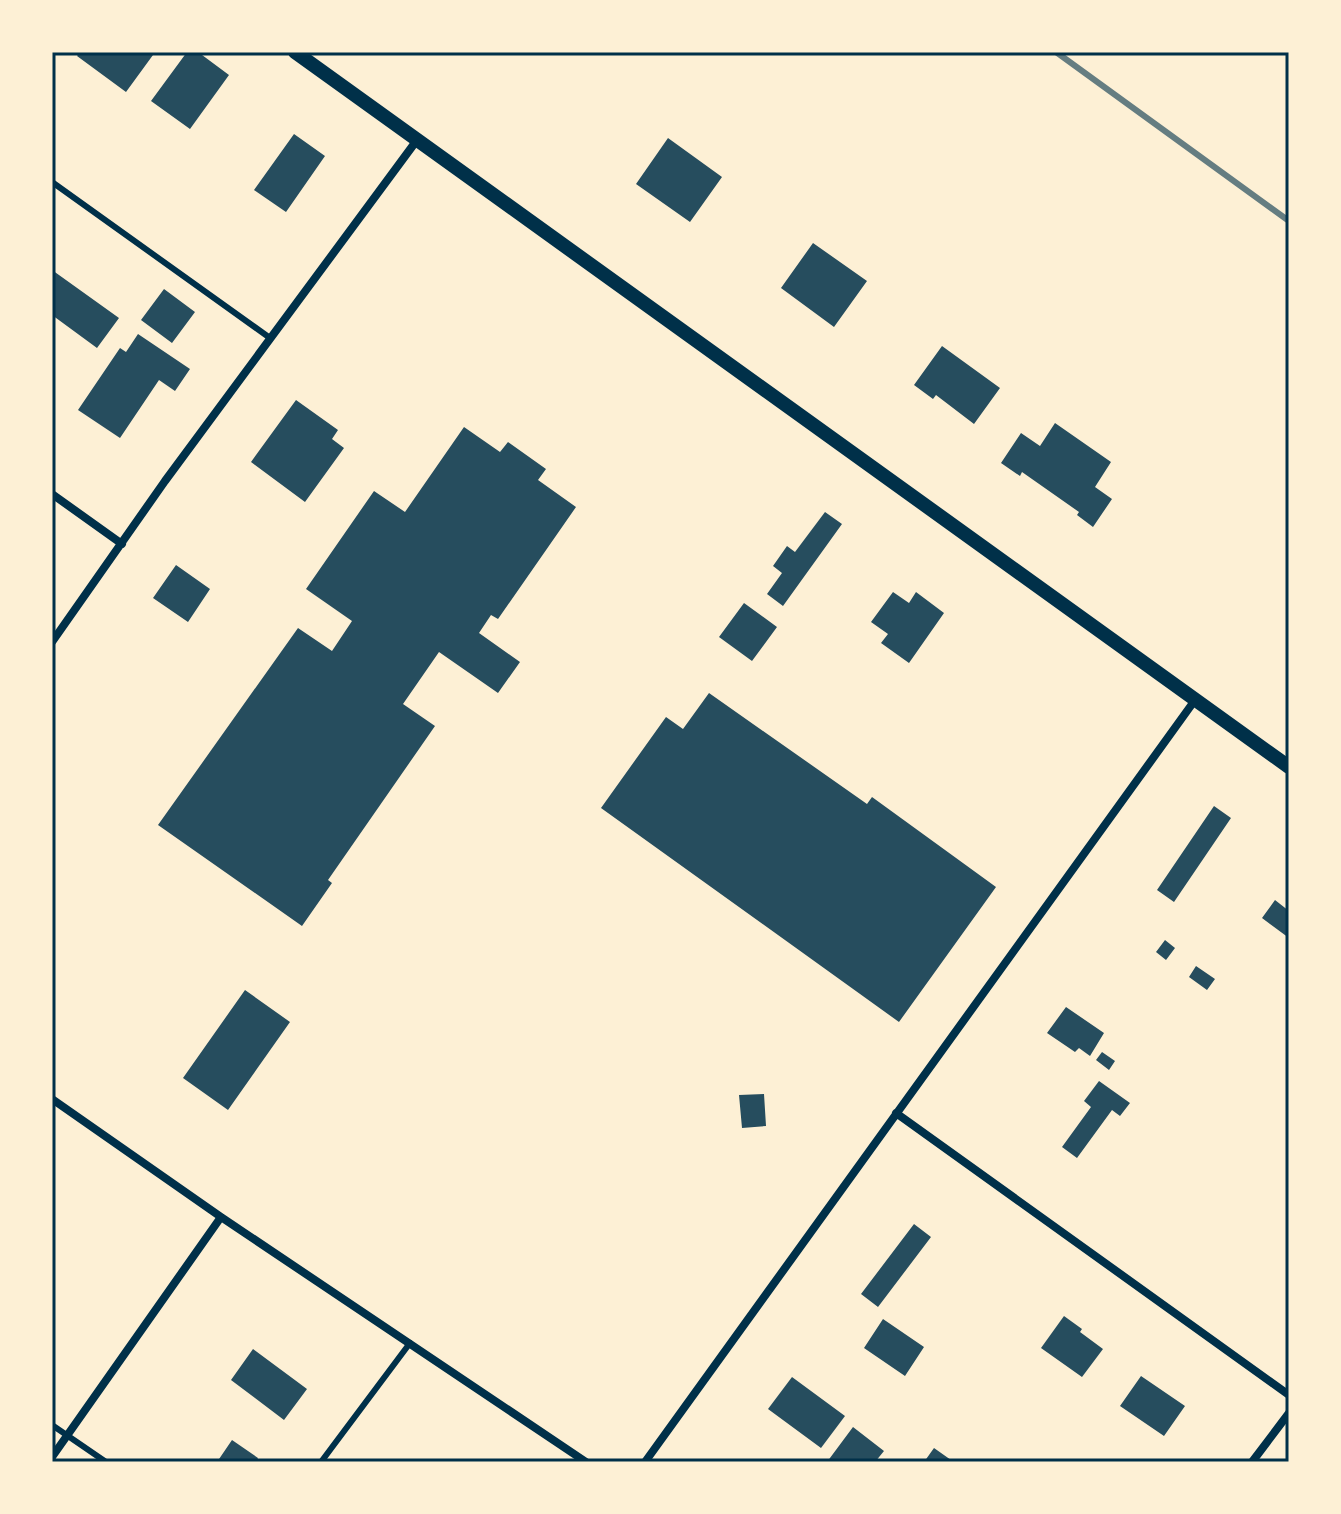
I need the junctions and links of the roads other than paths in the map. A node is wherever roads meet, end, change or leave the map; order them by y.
1 (295, 52) edge
2 (417, 140) junction
3 (52, 182) edge
4 (270, 338) junction
5 (52, 494) edge
6 (122, 544) junction
7 (52, 642) edge
8 (1195, 700) junction
9 (1289, 767) edge
10 (52, 1099) edge
11 (896, 1113) junction
12 (221, 1217) junction
13 (410, 1343) junction
14 (1289, 1395) edge
15 (1289, 1413) edge
16 (52, 1425) edge
17 (67, 1436) junction
18 (52, 1457) edge
19 (106, 1462) edge
20 (321, 1462) edge
21 (586, 1462) edge
22 (645, 1462) edge
23 (1252, 1462) edge

1 - 2 street
2 - 4 street
2 - 8 street
3 - 4 lane
4 - 6 street
5 - 6 street
6 - 7 street
8 - 9 street
8 - 11 street
10 - 12 street
11 - 14 street
11 - 22 street
12 - 13 street
12 - 17 street
13 - 20 lane
13 - 21 street
15 - 23 street
16 - 17 lane
17 - 18 street
17 - 19 lane

